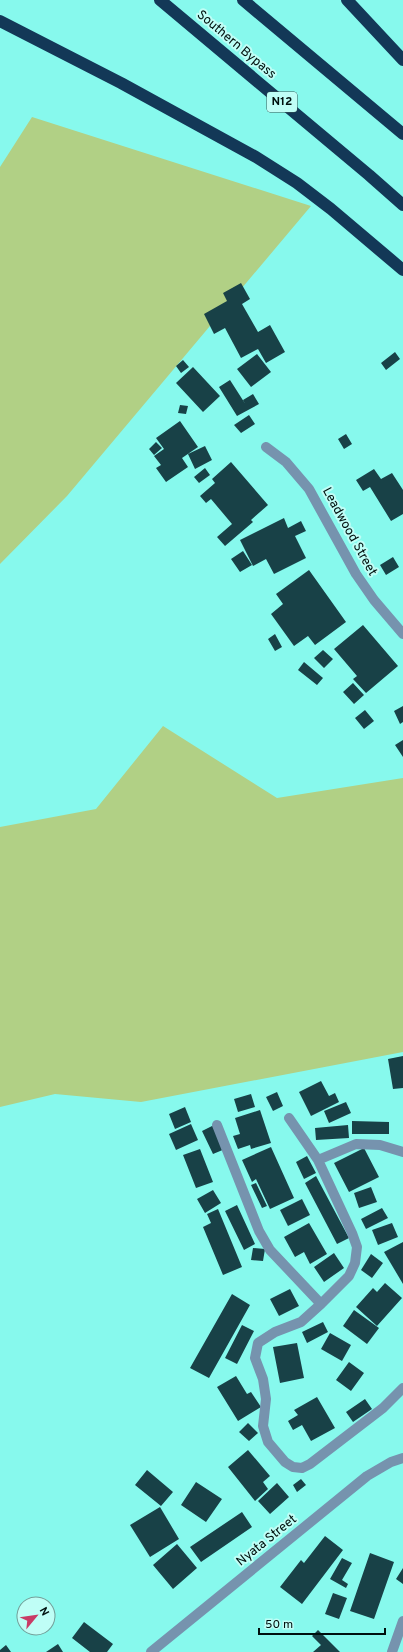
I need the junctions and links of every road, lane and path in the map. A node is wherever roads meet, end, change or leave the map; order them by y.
1 (160, 0) edge
2 (243, 0) edge
3 (348, 0) edge
4 (0, 21) edge
5 (403, 60) edge
6 (403, 134) edge
7 (403, 205) edge
8 (403, 270) edge
9 (266, 448) dead end
10 (403, 634) edge
11 (288, 1118) dead end
12 (218, 1125) dead end
13 (403, 1152) edge
14 (318, 1160) junction
15 (321, 1304) junction
16 (403, 1388) edge
17 (403, 1458) edge
18 (403, 1621) edge
19 (151, 1652) edge
20 (392, 1652) edge

1 - 7 highway, Southern Bypass / N12
2 - 6 highway
3 - 5 highway
4 - 8 highway
9 - 10 street, Leadwood Street
11 - 14 street
12 - 15 street
13 - 14 street
14 - 15 street
15 - 16 street
17 - 19 street, Nyata Street
18 - 20 street

